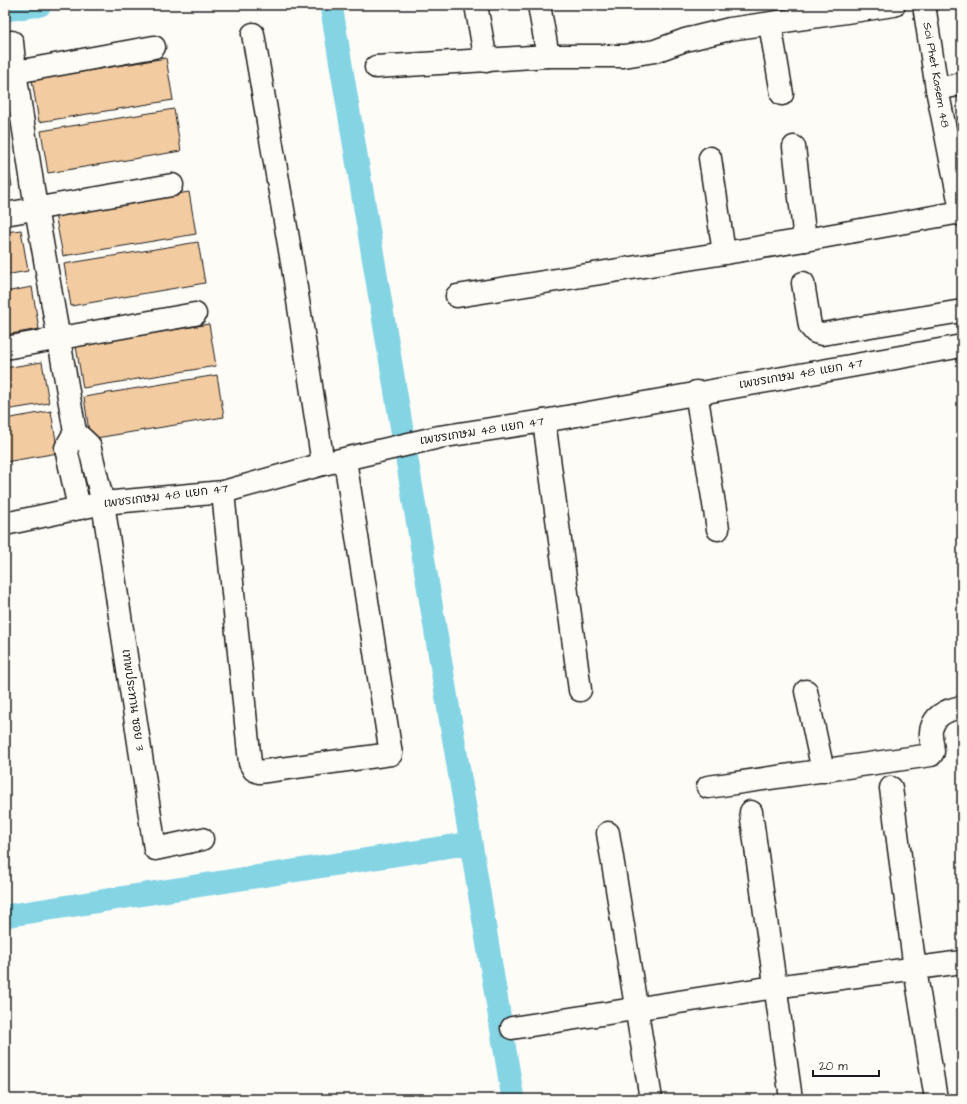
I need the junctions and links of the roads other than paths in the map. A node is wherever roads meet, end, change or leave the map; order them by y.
1 (476, 5) edge
2 (539, 5) edge
3 (894, 5) edge
4 (924, 5) edge
5 (770, 24) junction
6 (253, 34) dead end
7 (12, 42) dead end
8 (154, 47) dead end
9 (548, 56) junction
10 (486, 61) junction
11 (376, 67) dead end
12 (10, 73) edge
13 (962, 84) edge
14 (937, 89) junction
15 (782, 94) dead end
16 (794, 147) dead end
17 (710, 158) dead end
18 (172, 185) dead end
19 (36, 208) junction
20 (962, 212) edge
21 (5, 214) edge
22 (962, 215) edge
23 (805, 240) junction
24 (724, 253) junction
25 (804, 283) dead end
26 (456, 296) dead end
27 (962, 311) edge
28 (195, 314) dead end
29 (58, 338) junction
30 (962, 346) edge
31 (5, 348) edge
32 (696, 392) junction
33 (544, 421) junction
34 (75, 432) junction
35 (345, 460) junction
36 (323, 464) junction
37 (223, 492) junction
38 (103, 503) junction
39 (79, 508) junction
40 (5, 524) edge
41 (718, 529) dead end
42 (580, 690) dead end
43 (806, 691) dead end
44 (962, 707) edge
45 (823, 771) junction
46 (708, 787) dead end
47 (891, 788) dead end
48 (751, 812) dead end
49 (608, 833) dead end
50 (202, 839) dead end
51 (962, 962) edge
52 (915, 969) junction
53 (775, 987) junction
54 (636, 1008) junction
55 (512, 1028) dead end
56 (651, 1099) edge
57 (791, 1099) edge
58 (936, 1099) edge

1 - 10 street
2 - 9 street
3 - 5 street
4 - 14 street, Soi Phet Kasem 48
5 - 9 street
5 - 15 street
6 - 36 street
7 - 12 street
8 - 12 street
9 - 10 street
10 - 11 street
12 - 19 street
13 - 14 street
14 - 20 street, Soi Phet Kasem 48
16 - 23 street
17 - 24 street
18 - 19 street
19 - 21 street
19 - 29 street
20 - 22 street, Soi Phet Kasem 48
20 - 23 street
23 - 24 street
24 - 26 street
25 - 27 street
28 - 29 street
29 - 31 street
29 - 34 street
30 - 32 street, เพชรเกษม 48 แยก 47
32 - 33 street, เพชรเกษม 48 แยก 47
32 - 41 street
33 - 35 street, เพชรเกษม 48 แยก 47
33 - 42 street
34 - 38 street
34 - 39 street
35 - 36 street, เพชรเกษม 48 แยก 47
35 - 37 street
36 - 37 street, เพชรเกษม 48 แยก 47
37 - 38 street, เพชรเกษม 48 แยก 47
38 - 39 street, เพชรเกษม 48 แยก 47
38 - 50 street, เทพประทาน ซอย 3
39 - 40 street, เพชรเกษม 48 แยก 47
43 - 45 street
44 - 45 street
45 - 46 street
47 - 52 street
48 - 53 street
49 - 54 street
51 - 52 street
52 - 53 street
52 - 58 street
53 - 54 street
53 - 57 street
54 - 55 street
54 - 56 street

